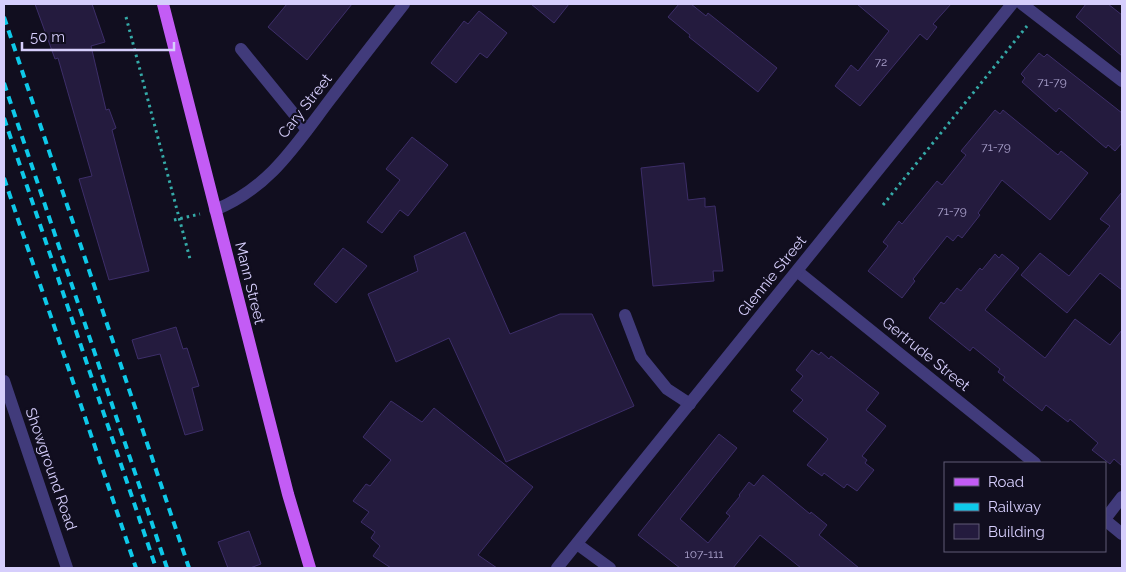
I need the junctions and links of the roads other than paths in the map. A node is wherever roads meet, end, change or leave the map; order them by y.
1 (163, 4) edge
2 (404, 4) edge
3 (1012, 4) edge
4 (1022, 4) edge
5 (241, 49) dead end
6 (1122, 81) edge
7 (307, 130) junction
8 (215, 210) junction
9 (797, 271) junction
10 (625, 315) dead end
11 (4, 381) edge
12 (690, 404) junction
13 (1034, 462) edge
14 (1122, 497) edge
15 (1106, 518) edge
16 (1106, 520) edge
17 (1122, 534) edge
18 (577, 544) junction
19 (67, 568) edge
20 (310, 568) edge
21 (557, 568) edge
22 (610, 568) edge

1 - 8 main road, Mann Street
2 - 7 street, Cary Street
3 - 9 street, Glennie Street
4 - 6 street
5 - 7 street
7 - 8 street, Cary Street
8 - 20 main road, Mann Street
9 - 12 street, Glennie Street
9 - 13 street, Gertrude Street
10 - 12 street
11 - 19 street, Showground Road
12 - 18 street, Glennie Street
14 - 15 street
16 - 17 street
18 - 21 street, Glennie Street
18 - 22 street

